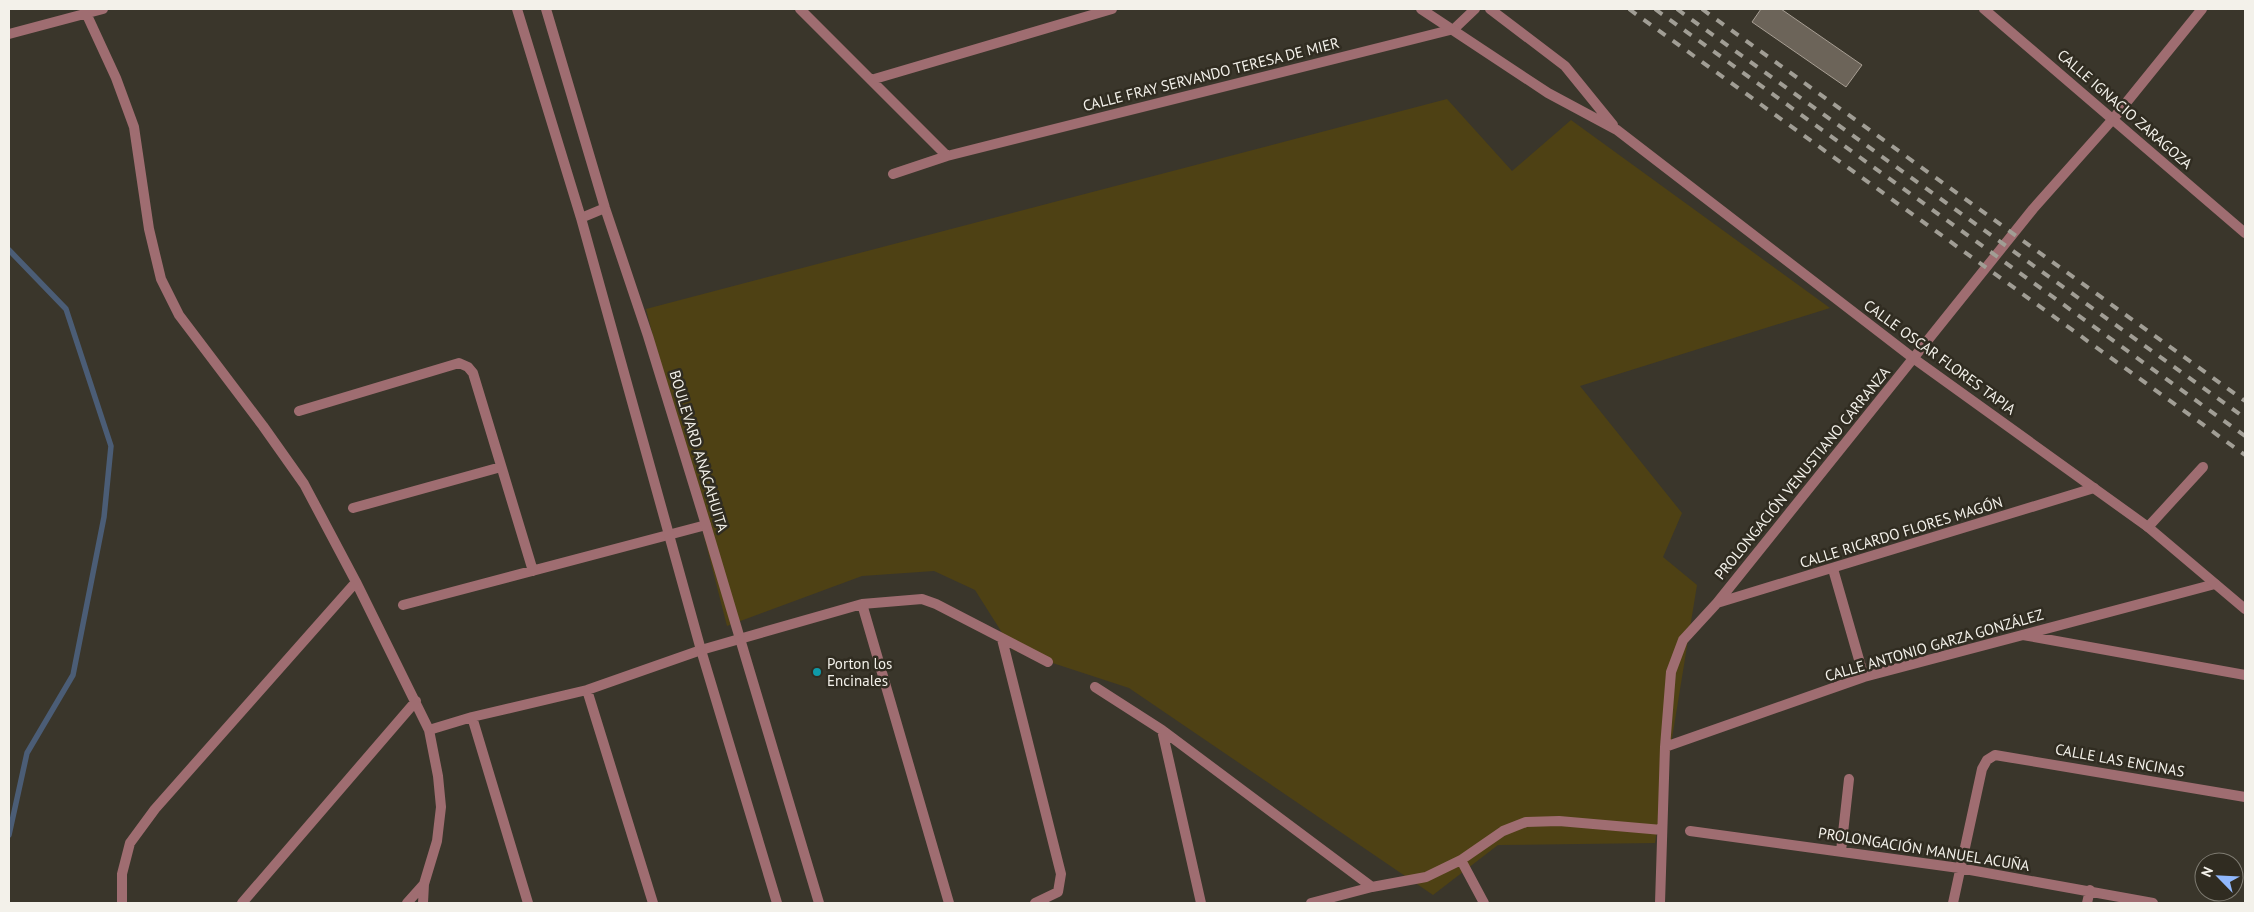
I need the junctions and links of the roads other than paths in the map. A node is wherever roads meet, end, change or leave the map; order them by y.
1 (103, 9) edge
2 (517, 9) edge
3 (546, 9) edge
4 (800, 9) edge
5 (1112, 9) edge
6 (1421, 9) edge
7 (1475, 9) edge
8 (1490, 9) edge
9 (1984, 9) edge
10 (2202, 9) edge
11 (86, 13) junction
12 (1454, 29) junction
13 (9, 34) edge
14 (871, 80) junction
15 (2114, 119) junction
16 (1617, 130) junction
17 (948, 156) junction
18 (892, 174) dead end
19 (605, 208) junction
20 (581, 218) junction
21 (2245, 233) edge
22 (1913, 358) junction
23 (300, 411) dead end
24 (501, 467) junction
25 (2202, 467) dead end
26 (2094, 488) junction
27 (353, 508) dead end
28 (706, 524) junction
29 (2148, 527) junction
30 (669, 535) junction
31 (1833, 569) junction
32 (532, 571) junction
33 (356, 582) junction
34 (2214, 584) junction
35 (1717, 603) junction
36 (862, 604) junction
37 (403, 605) dead end
38 (2245, 608) edge
39 (2020, 635) junction
40 (740, 639) junction
41 (1002, 639) junction
42 (701, 650) junction
43 (1048, 662) dead end
44 (2245, 675) edge
45 (1864, 677) junction
46 (1095, 686) dead end
47 (586, 690) junction
48 (416, 702) junction
49 (472, 718) junction
50 (429, 730) junction
51 (1162, 730) junction
52 (1664, 747) junction
53 (1849, 779) dead end
54 (2245, 797) edge
55 (1662, 830) junction
56 (1690, 831) dead end
57 (1841, 851) junction
58 (1461, 860) junction
59 (1959, 868) junction
60 (424, 884) junction
61 (1372, 886) junction
62 (2090, 890) junction
63 (1480, 901) edge
64 (1323, 902) edge
65 (122, 903) edge
66 (242, 903) edge
67 (407, 903) edge
68 (422, 903) edge
69 (528, 903) edge
70 (653, 903) edge
71 (777, 903) edge
72 (819, 903) edge
73 (949, 903) edge
74 (1035, 903) edge
75 (1201, 903) edge
76 (1311, 903) edge
77 (1660, 903) edge
78 (1952, 903) edge
79 (2087, 903) edge
80 (2153, 903) edge

1 - 11 street
2 - 20 street
3 - 19 street, BOULEVARD ANACAHUITA
4 - 14 street
5 - 14 street
6 - 12 street, CALLE OSCAR FLORES TAPIA
7 - 12 street, CALLE FRAY SERVANDO TERESA DE MIER
8 - 16 street, CALLE OSCAR FLORES TAPIA
9 - 15 street, CALLE IGNACIO ZARAGOZA
10 - 15 street, PROLONGACIÓN VENUSTIANO CARRANZA
11 - 13 street
11 - 33 street
12 - 16 street, CALLE OSCAR FLORES TAPIA
12 - 17 street, CALLE FRAY SERVANDO TERESA DE MIER
14 - 17 street
15 - 21 street, CALLE IGNACIO ZARAGOZA
15 - 22 street, PROLONGACIÓN VENUSTIANO CARRANZA
16 - 22 street, CALLE OSCAR FLORES TAPIA
17 - 18 street, CALLE FRAY SERVANDO TERESA DE MIER
19 - 20 street
19 - 28 street, BOULEVARD ANACAHUITA
20 - 30 street
22 - 26 street, CALLE OSCAR FLORES TAPIA
22 - 35 street, PROLONGACIÓN VENUSTIANO CARRANZA
23 - 24 street
24 - 27 street
24 - 32 street
25 - 29 street
26 - 29 street, CALLE OSCAR FLORES TAPIA
26 - 31 street, CALLE RICARDO FLORES MAGÓN
28 - 30 street
28 - 40 street, BOULEVARD ANACAHUITA
29 - 34 street, CALLE OSCAR FLORES TAPIA
30 - 32 street
30 - 42 street
31 - 35 street, CALLE RICARDO FLORES MAGÓN
31 - 45 street
32 - 37 street
33 - 48 street
33 - 65 street
34 - 38 street, CALLE OSCAR FLORES TAPIA
34 - 39 street, CALLE ANTONIO GARZA GONZÁLEZ
35 - 52 street, PROLONGACIÓN VENUSTIANO CARRANZA
36 - 40 street
36 - 41 street
36 - 73 street
39 - 44 street
39 - 45 street, CALLE ANTONIO GARZA GONZÁLEZ
40 - 42 street
40 - 72 street, BOULEVARD ANACAHUITA
41 - 43 street
41 - 74 street
42 - 47 street
42 - 71 street
45 - 52 street, CALLE ANTONIO GARZA GONZÁLEZ
46 - 51 street
47 - 49 street
47 - 70 street
48 - 50 street
48 - 66 street
49 - 50 street
49 - 69 street
50 - 60 street
51 - 61 street
51 - 75 street
52 - 55 street, PROLONGACIÓN VENUSTIANO CARRANZA
53 - 57 street
54 - 59 street, CALLE LAS ENCINAS
55 - 58 street
55 - 77 street, PROLONGACIÓN VENUSTIANO CARRANZA
56 - 57 street, PROLONGACIÓN MANUEL ACUÑA
57 - 59 street, PROLONGACIÓN MANUEL ACUÑA
58 - 61 street
58 - 63 street
59 - 62 street, PROLONGACIÓN MANUEL ACUÑA
59 - 78 street
60 - 67 street
60 - 68 street
61 - 64 street
62 - 79 street
62 - 80 street, PROLONGACIÓN MANUEL ACUÑA
64 - 76 street

